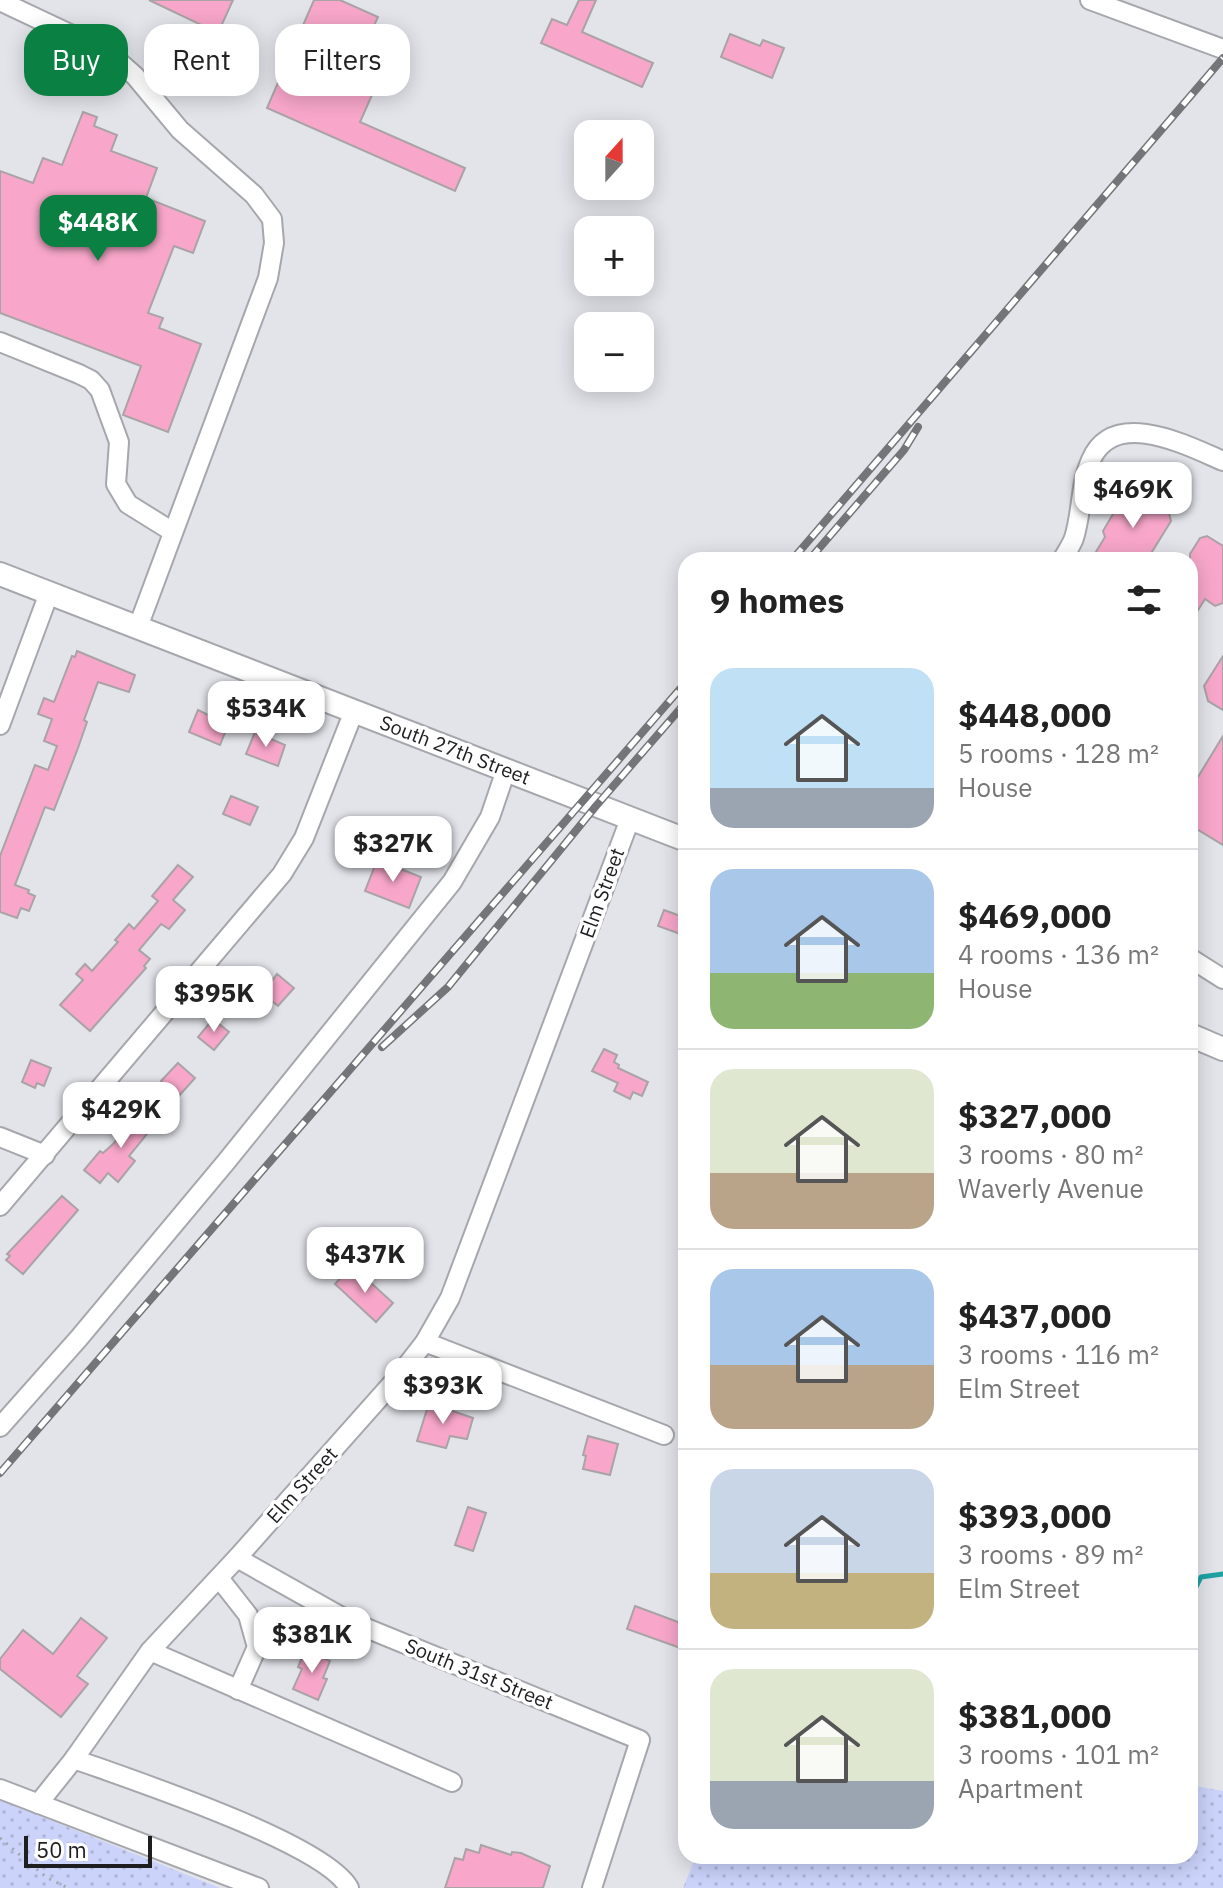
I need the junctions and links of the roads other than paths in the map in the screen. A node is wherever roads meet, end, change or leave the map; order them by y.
1 (1090, 0) edge
2 (0, 1) edge
3 (1223, 49) edge
4 (0, 342) edge
5 (1223, 461) edge
6 (173, 532) junction
7 (1066, 552) edge
8 (0, 574) edge
9 (49, 593) junction
10 (138, 627) junction
11 (354, 711) junction
12 (0, 725) edge
13 (506, 770) junction
14 (630, 819) junction
15 (678, 837) edge
16 (1198, 963) edge
17 (1223, 979) edge
18 (1198, 1038) edge
19 (1223, 1049) edge
20 (0, 1137) edge
21 (45, 1155) junction
22 (0, 1206) edge
23 (425, 1342) junction
24 (0, 1427) edge
25 (664, 1435) dead end
26 (237, 1558) junction
27 (219, 1578) junction
28 (150, 1651) junction
29 (238, 1690) junction
30 (74, 1759) junction
31 (452, 1782) dead end
32 (0, 1789) edge
33 (38, 1804) junction
34 (259, 1888) edge
35 (349, 1888) edge
36 (592, 1888) edge

1 - 3 street
2 - 6 street
4 - 6 street
5 - 7 street
6 - 10 street
8 - 9 main road, South 27th Street
9 - 10 main road, South 27th Street
9 - 12 street
10 - 11 main road, South 27th Street
11 - 13 main road, South 27th Street
11 - 21 street
13 - 14 main road, South 27th Street
13 - 24 street
14 - 15 main road, South 27th Street
14 - 23 street, Elm Street
16 - 17 street
18 - 19 main road
20 - 21 street
21 - 22 street
23 - 25 street
23 - 26 street, Elm Street
26 - 27 street, Elm Street
26 - 36 street, South 31st Street
27 - 28 street, Elm Street
27 - 29 street
28 - 29 street
28 - 30 street, Elm Street
29 - 31 street
30 - 33 street, Elm Street
30 - 35 street
32 - 33 street
33 - 34 street

